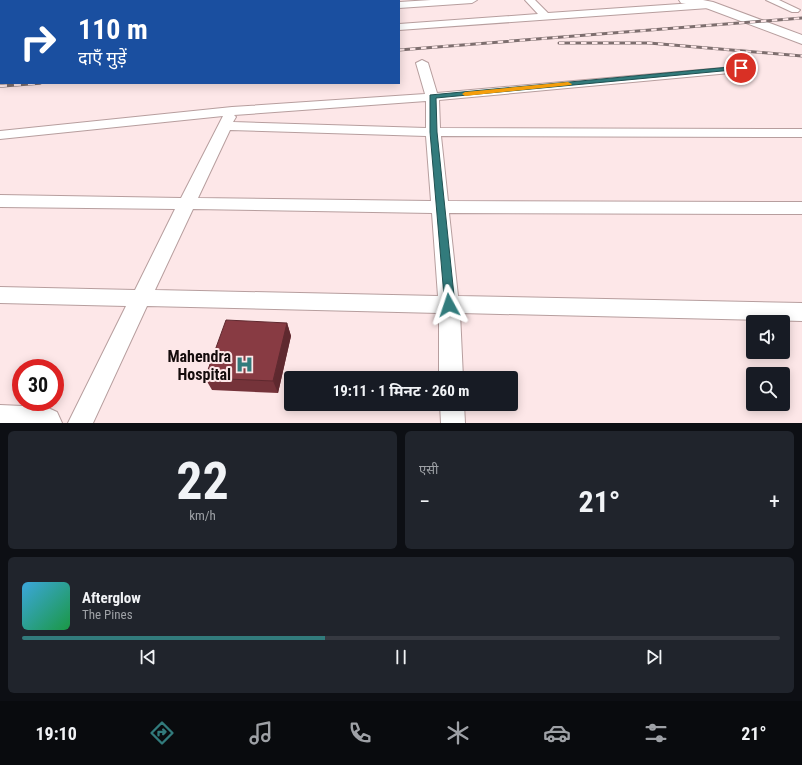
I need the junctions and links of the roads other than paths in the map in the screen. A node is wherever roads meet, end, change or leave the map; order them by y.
1 (472, 0) edge
2 (530, 0) edge
3 (685, 0) edge
4 (771, 0) edge
5 (418, 2) edge
6 (708, 2) edge
7 (593, 4) dead end
8 (400, 5) edge
9 (795, 10) dead end
10 (603, 12) junction
11 (545, 16) junction
12 (488, 20) junction
13 (400, 27) edge
14 (802, 40) edge
15 (422, 63) dead end
16 (741, 68) dead end
17 (432, 97) junction
18 (228, 119) junction
19 (433, 132) junction
20 (802, 133) edge
21 (0, 135) edge
22 (0, 201) edge
23 (188, 202) junction
24 (440, 207) junction
25 (802, 208) edge
26 (0, 295) edge
27 (141, 298) junction
28 (449, 305) junction
29 (802, 312) edge
30 (451, 371) edge
31 (452, 411) edge
32 (0, 421) edge
33 (46, 423) edge
34 (80, 423) edge
35 (452, 423) edge

1 - 5 street
1 - 12 street
2 - 11 street
3 - 6 street
4 - 9 street
5 - 8 street
6 - 10 street
6 - 14 street
7 - 10 street
10 - 11 street
11 - 12 street
12 - 13 street
15 - 17 street
16 - 17 street
17 - 18 street
17 - 19 street
18 - 19 street
18 - 21 street
18 - 23 street
19 - 20 street
19 - 24 street
22 - 23 street
23 - 24 street
23 - 27 street
24 - 25 street
24 - 28 street
26 - 27 street
27 - 28 street
27 - 34 street
28 - 29 street
28 - 30 street
31 - 35 street
32 - 33 street

